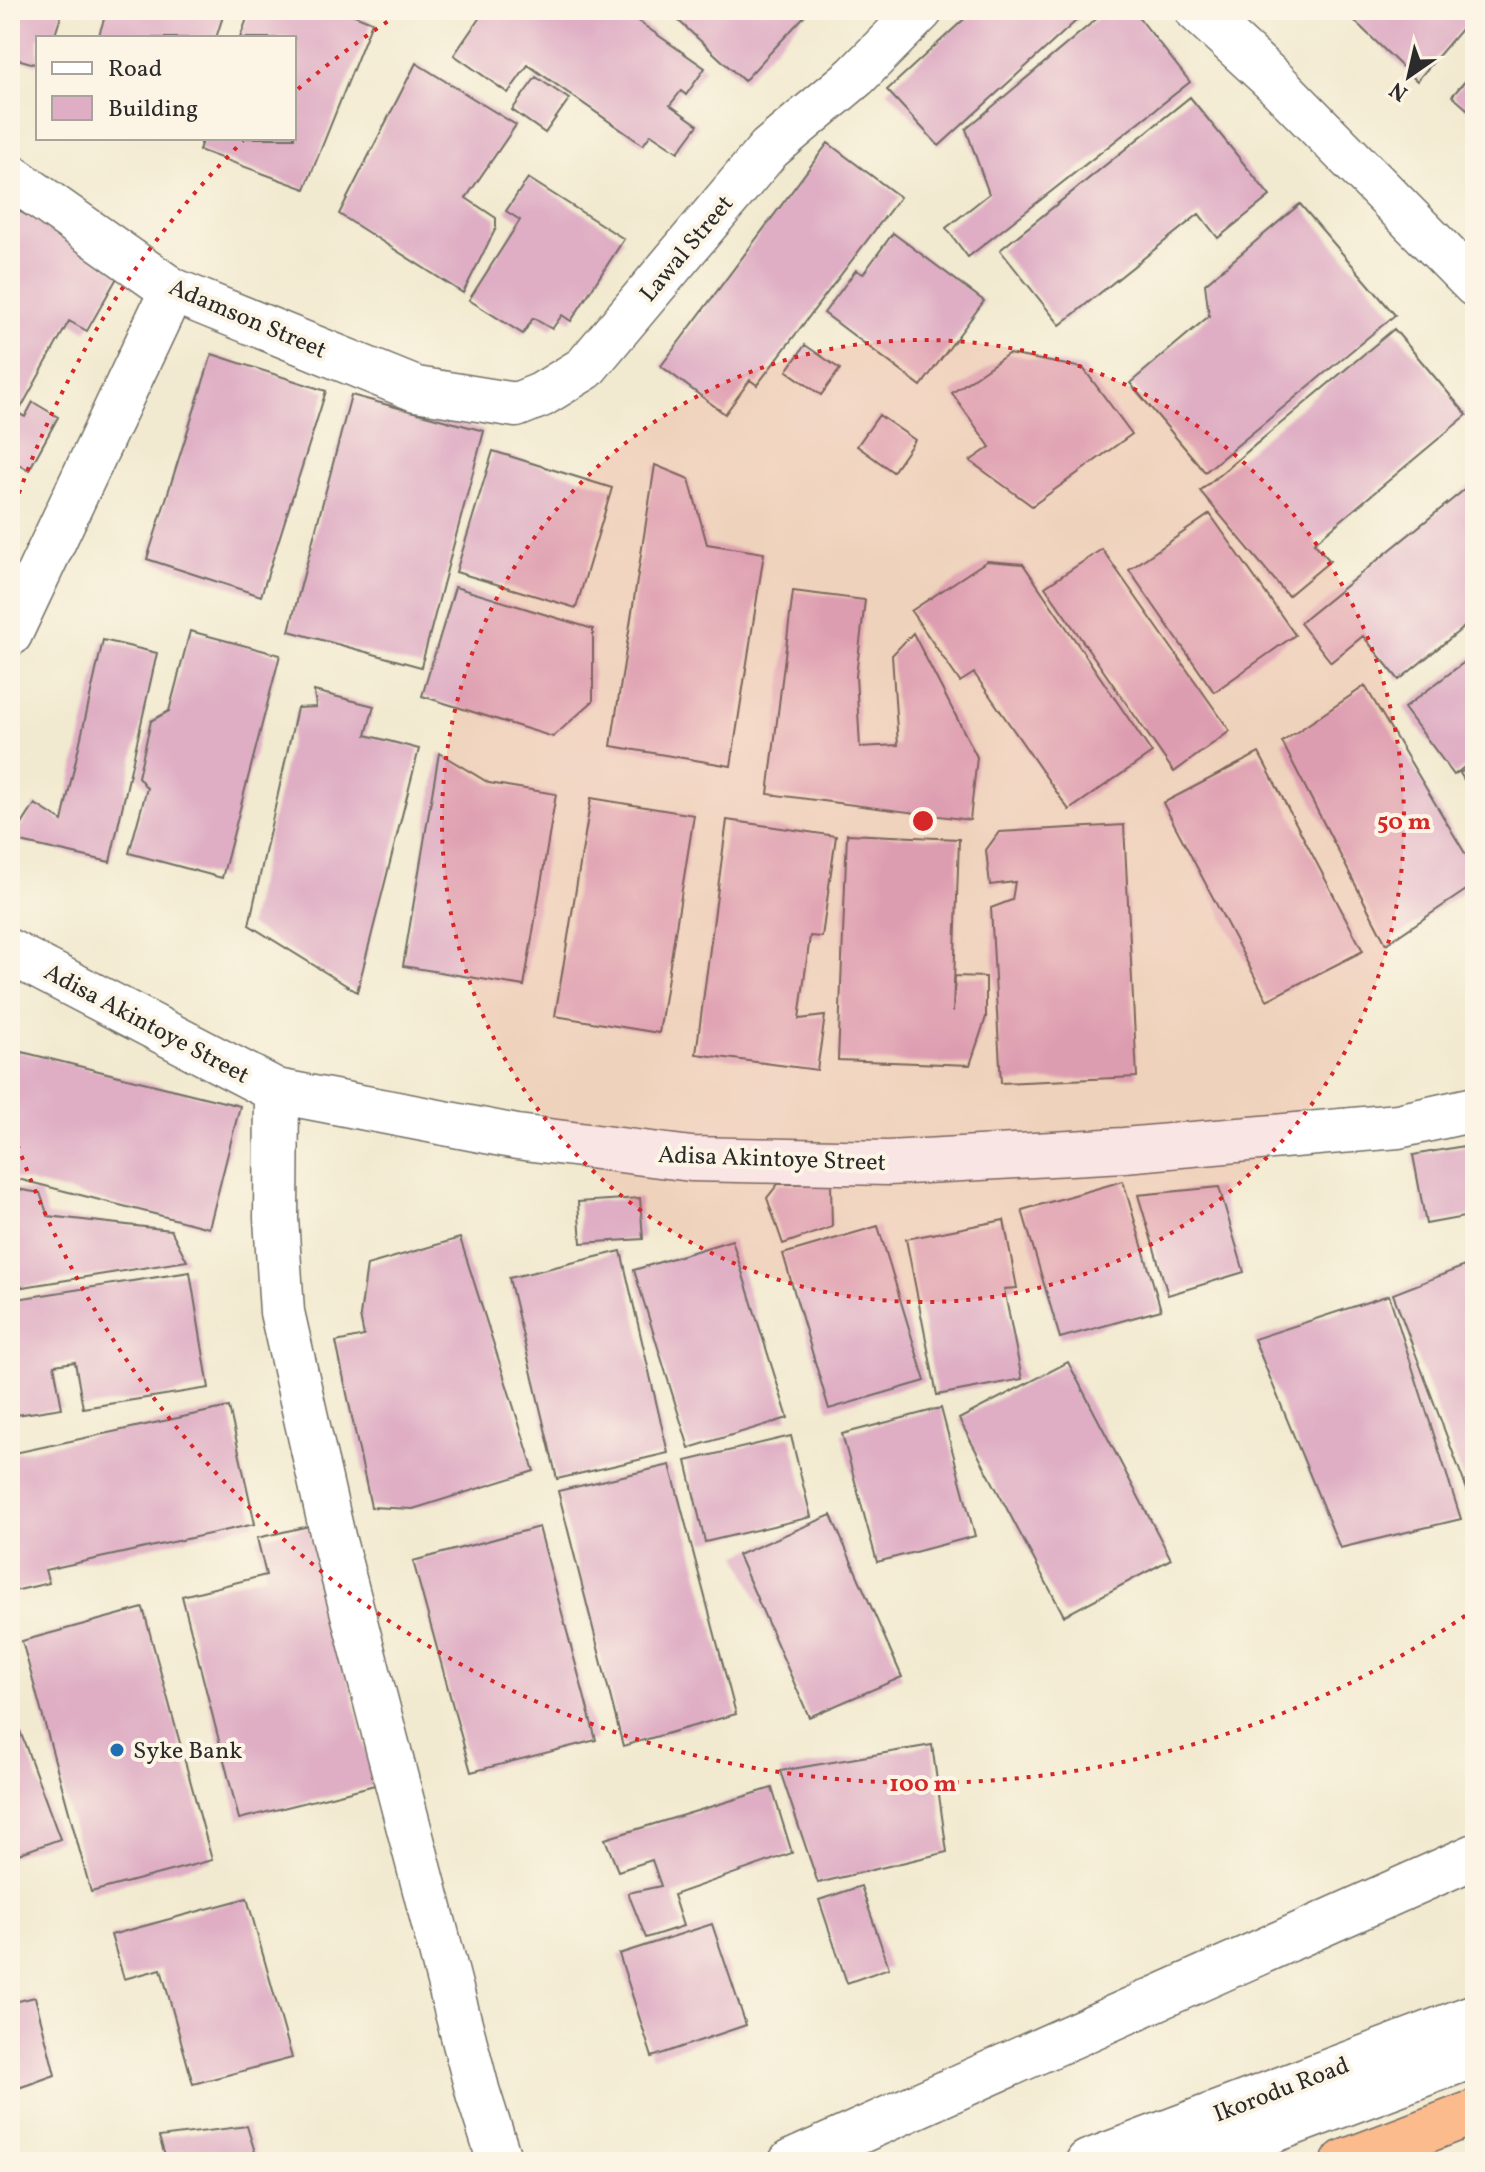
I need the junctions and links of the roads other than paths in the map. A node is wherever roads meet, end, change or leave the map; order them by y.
1 (921, 10) edge
2 (1197, 10) edge
3 (10, 176) edge
4 (1475, 285) edge
5 (172, 290) junction
6 (416, 389) joint
7 (10, 634) edge
8 (10, 952) edge
9 (277, 1091) junction
10 (1475, 1109) edge
11 (1475, 1856) edge
12 (1475, 2016) edge
13 (1475, 2055) edge
14 (1475, 2112) edge
15 (500, 2162) edge
16 (791, 2162) edge
17 (1088, 2162) edge
18 (1189, 2162) edge
19 (1344, 2162) edge

1 - 6 street, Lawal Street
2 - 4 street
3 - 5 street, Adamson Street
5 - 6 street, Adamson Street
5 - 7 street
8 - 9 street, Adisa Akintoye Street
9 - 10 street, Adisa Akintoye Street
9 - 15 street
11 - 16 street
12 - 17 street, Ikorodu Road
13 - 18 street
14 - 19 highway

